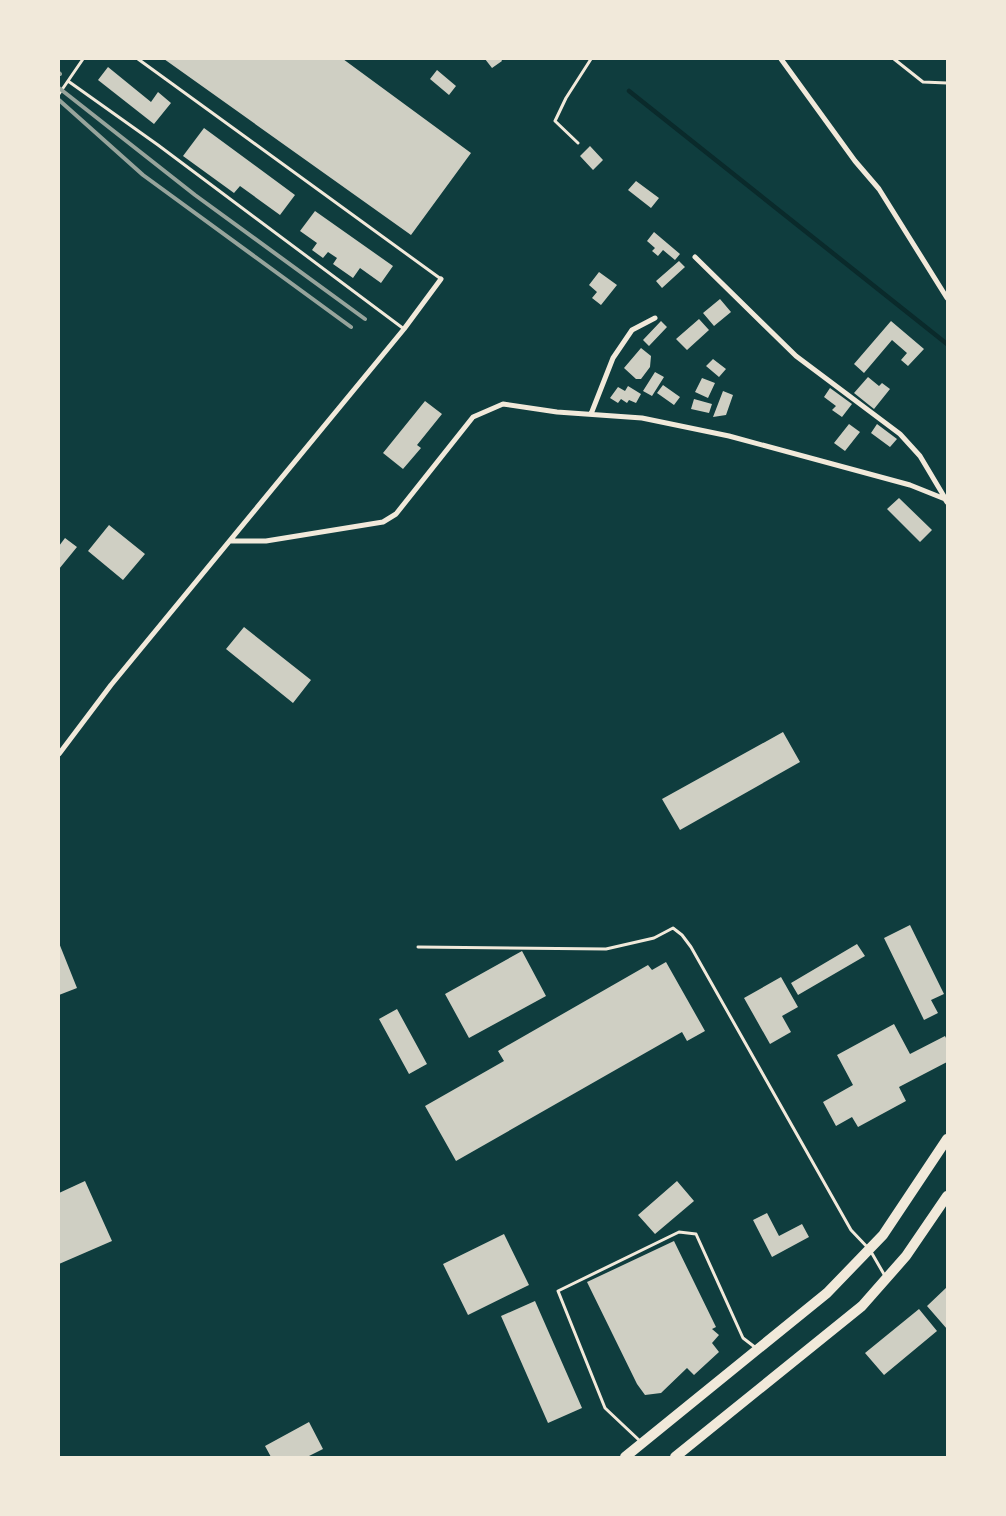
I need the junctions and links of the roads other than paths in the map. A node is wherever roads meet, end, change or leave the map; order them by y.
1 (84, 59) edge
2 (138, 59) edge
3 (591, 59) edge
4 (781, 59) edge
5 (894, 59) edge
6 (68, 81) junction
7 (947, 82) edge
8 (59, 94) edge
9 (578, 143) dead end
10 (694, 257) dead end
11 (441, 279) joint
12 (947, 298) edge
13 (655, 318) dead end
14 (404, 329) junction
15 (591, 414) junction
16 (946, 500) edge
17 (231, 541) junction
18 (59, 754) edge
19 (418, 947) dead end
20 (947, 1140) edge
21 (947, 1196) edge
22 (870, 1250) junction
23 (887, 1278) junction
24 (758, 1350) junction
25 (642, 1443) junction
26 (625, 1457) edge
27 (675, 1457) edge

1 - 6 lane
2 - 11 lane
3 - 9 lane
4 - 12 street
5 - 7 lane
6 - 8 lane
6 - 14 lane
10 - 16 street
11 - 14 street
13 - 15 street
14 - 17 street
15 - 16 street
15 - 17 street
17 - 18 street
19 - 22 lane
20 - 22 main road
21 - 23 main road
22 - 23 lane
22 - 24 main road
23 - 27 main road
24 - 25 main road
24 - 25 lane
25 - 26 main road

